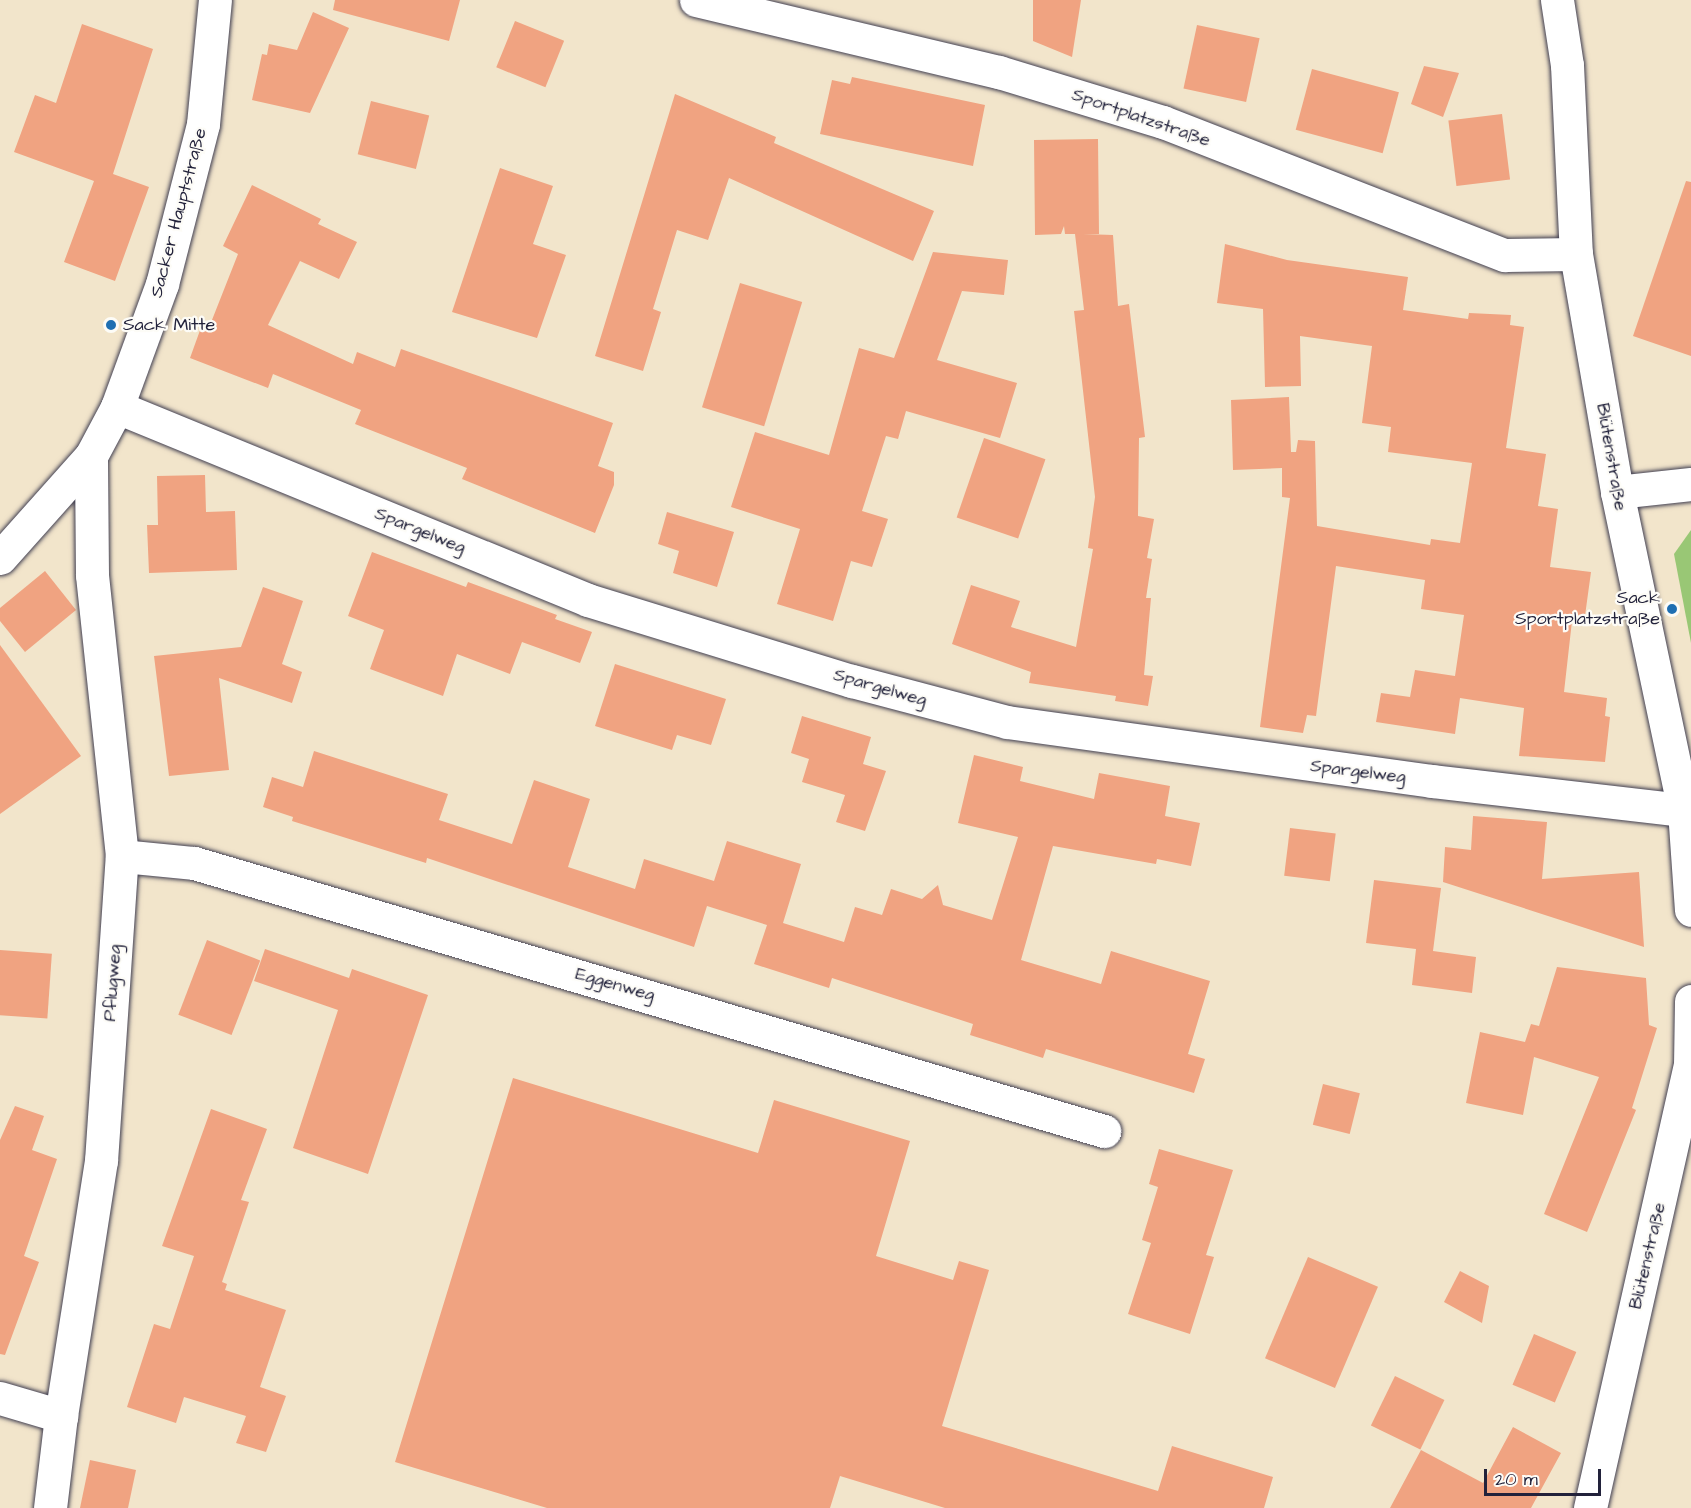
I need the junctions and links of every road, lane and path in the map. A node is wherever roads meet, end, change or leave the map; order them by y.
1 (214, 0) edge
2 (696, 0) edge
3 (1557, 0) edge
4 (1576, 254) junction
5 (117, 406) junction
6 (91, 456) junction
7 (1691, 484) edge
8 (1617, 492) junction
9 (0, 558) edge
10 (1684, 810) junction
11 (122, 856) junction
12 (1691, 910) edge
13 (1691, 1001) edge
14 (1104, 1131) dead end
15 (0, 1398) edge
16 (61, 1416) junction
17 (50, 1508) edge
18 (1590, 1508) edge

1 - 5 street, Sacker Hauptstraße
2 - 4 street, Sportplatzstraße
3 - 4 street, Blütenstraße
4 - 8 street, Blütenstraße
5 - 6 street, Sacker Hauptstraße
5 - 10 street, Spargelweg
6 - 9 street, Sacker Hauptstraße
6 - 11 street, Pflugweg
7 - 8 street
8 - 10 street, Blütenstraße
10 - 12 street, Blütenstraße
11 - 14 street, Eggenweg
11 - 16 street, Pflugweg
13 - 18 street, Blütenstraße
15 - 16 street
16 - 17 street, Pflugweg

